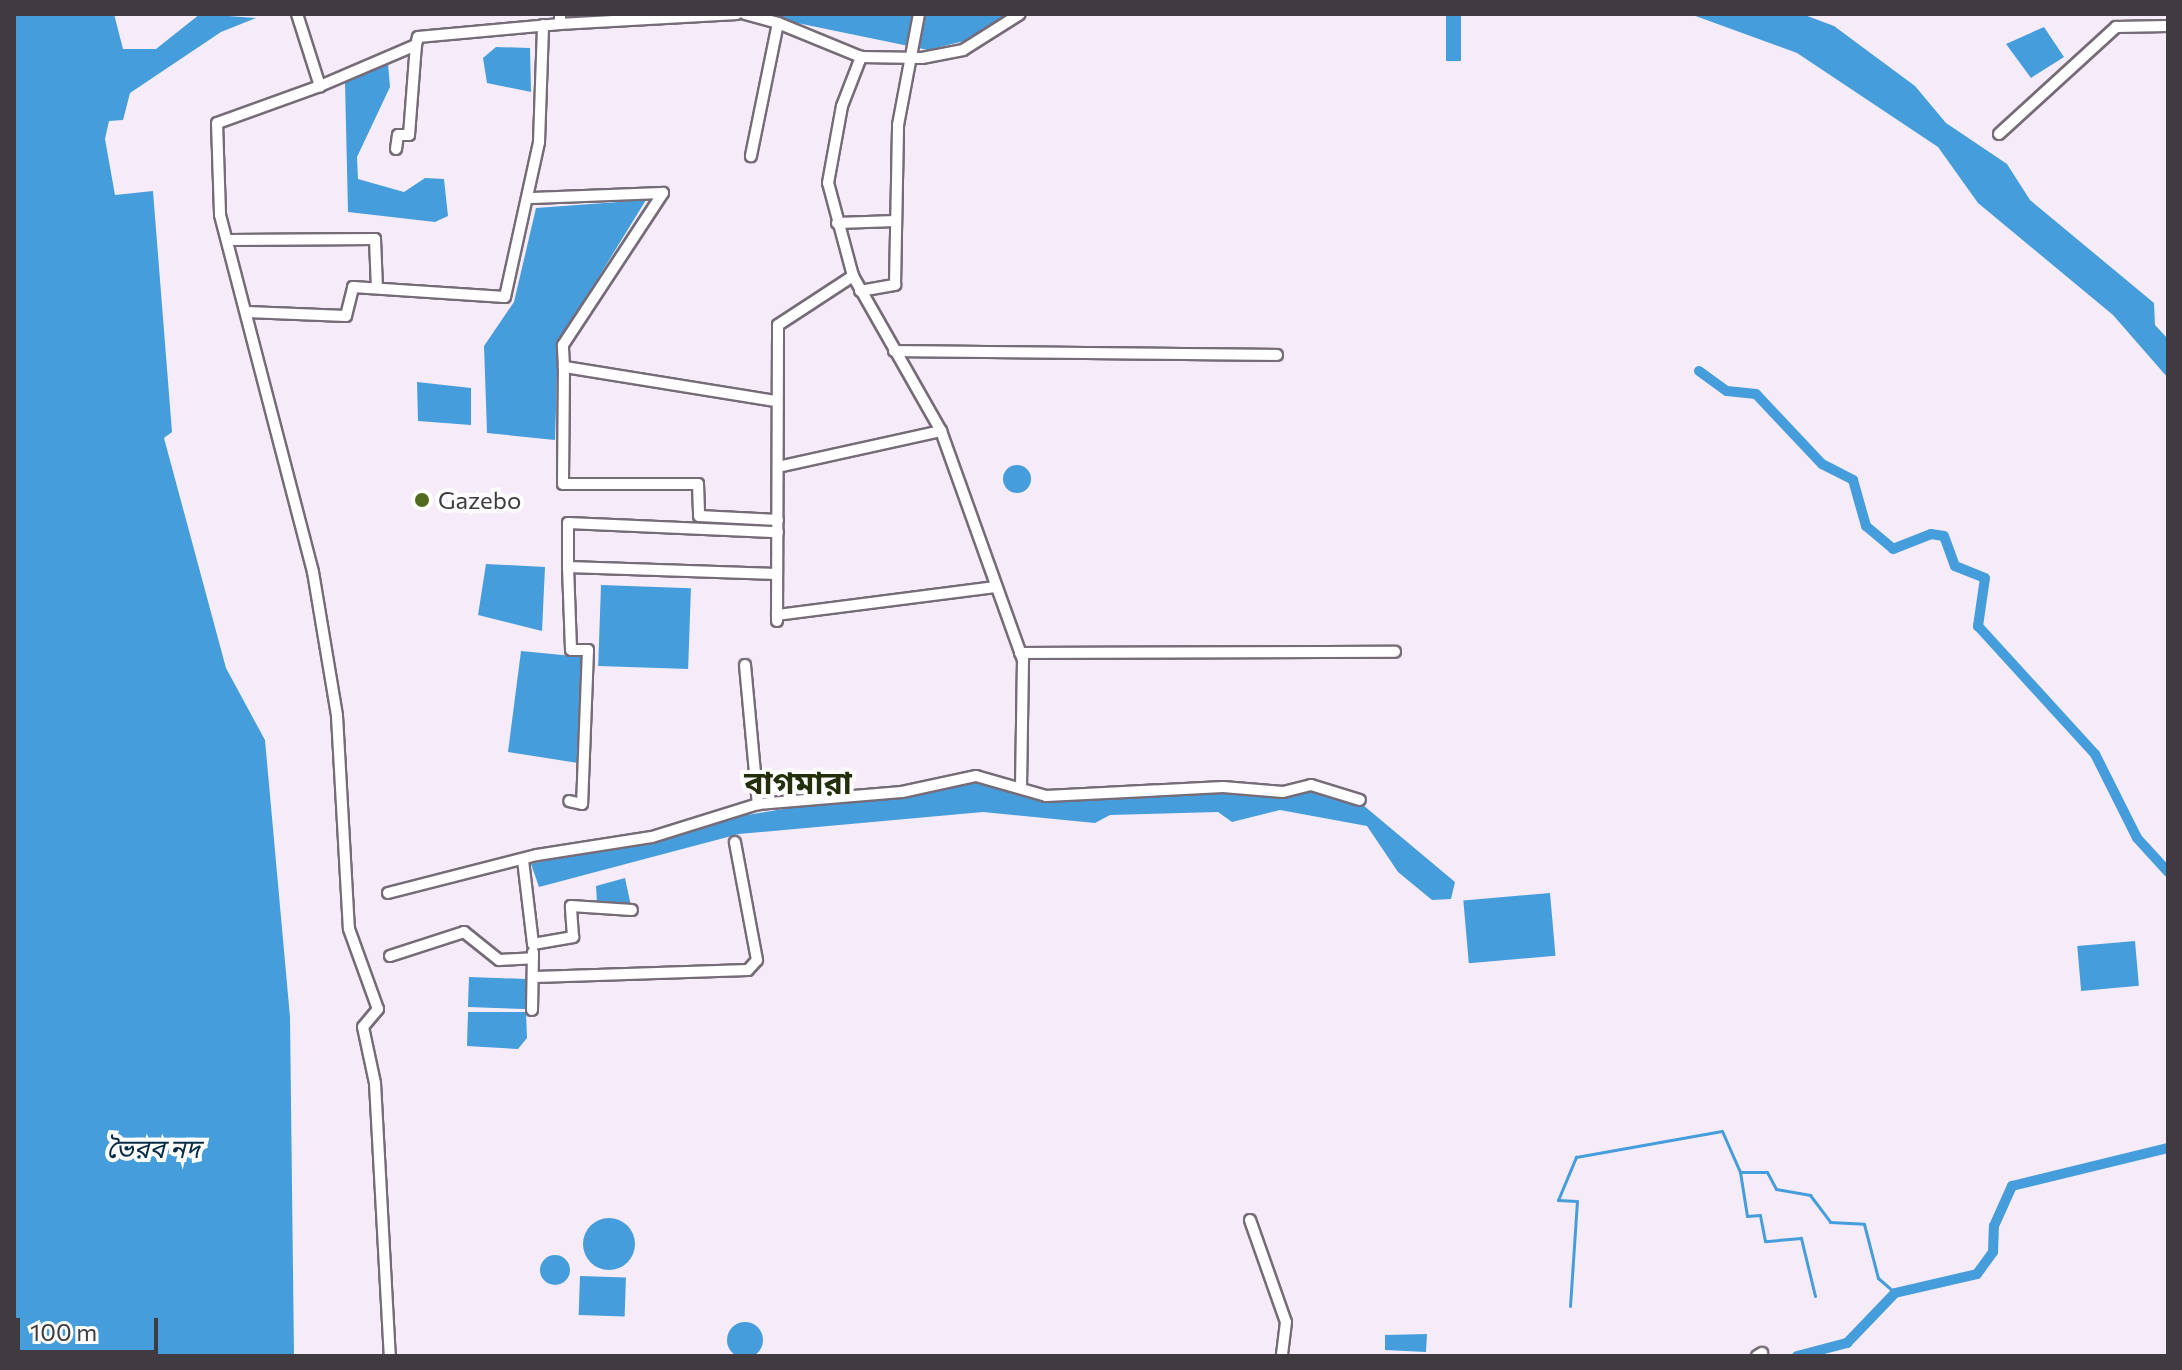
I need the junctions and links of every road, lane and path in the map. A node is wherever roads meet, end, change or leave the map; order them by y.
1 (297, 14) edge
2 (737, 14) edge
3 (745, 14) edge
4 (919, 14) edge
5 (1020, 14) edge
6 (560, 19) edge
7 (778, 23) junction
8 (543, 25) junction
9 (2168, 26) edge
10 (416, 45) junction
11 (914, 55) junction
12 (861, 57) junction
13 (320, 86) junction
14 (1999, 134) dead end
15 (396, 149) dead end
16 (751, 156) dead end
17 (531, 198) junction
18 (896, 221) junction
19 (837, 223) junction
20 (229, 240) junction
21 (853, 276) junction
22 (377, 288) junction
23 (860, 291) junction
24 (247, 312) junction
25 (894, 351) junction
26 (1277, 355) dead end
27 (564, 367) junction
28 (775, 401) junction
29 (941, 431) junction
30 (782, 466) junction
31 (778, 520) junction
32 (778, 532) junction
33 (568, 567) junction
34 (777, 574) junction
35 (996, 587) junction
36 (1395, 652) dead end
37 (1020, 653) junction
38 (745, 665) dead end
39 (1021, 786) junction
40 (1360, 800) dead end
41 (569, 801) dead end
42 (758, 804) junction
43 (735, 842) dead end
44 (523, 860) junction
45 (388, 893) dead end
46 (632, 910) dead end
47 (533, 944) junction
48 (390, 956) dead end
49 (533, 958) junction
50 (536, 977) junction
51 (532, 1010) dead end
52 (1250, 1220) dead end
53 (390, 1356) edge
54 (1282, 1356) edge

1 - 13 street
2 - 6 street
3 - 7 street
4 - 11 street
5 - 11 street
6 - 8 street
7 - 12 street
7 - 16 street
8 - 10 street
8 - 17 street
9 - 14 street
10 - 13 street
10 - 15 street
11 - 12 street
11 - 18 street
12 - 19 street
13 - 20 street
17 - 22 street
17 - 27 street
18 - 19 street
18 - 23 street
19 - 21 street
20 - 22 street
20 - 24 street
21 - 23 street
21 - 28 street
22 - 24 street
23 - 25 street
24 - 53 street
25 - 26 street
25 - 29 street
27 - 28 street
27 - 31 street
28 - 30 street
29 - 30 street
29 - 35 street
30 - 31 street
31 - 32 street
32 - 33 street
32 - 34 street
33 - 34 street
33 - 41 street
34 - 35 street
35 - 37 street
36 - 37 street
37 - 39 street
38 - 42 street
39 - 40 street
39 - 42 street
42 - 44 street
43 - 50 street
44 - 45 street
44 - 47 street
46 - 47 street
47 - 49 street
48 - 49 street
49 - 50 street
50 - 51 street
52 - 54 street

